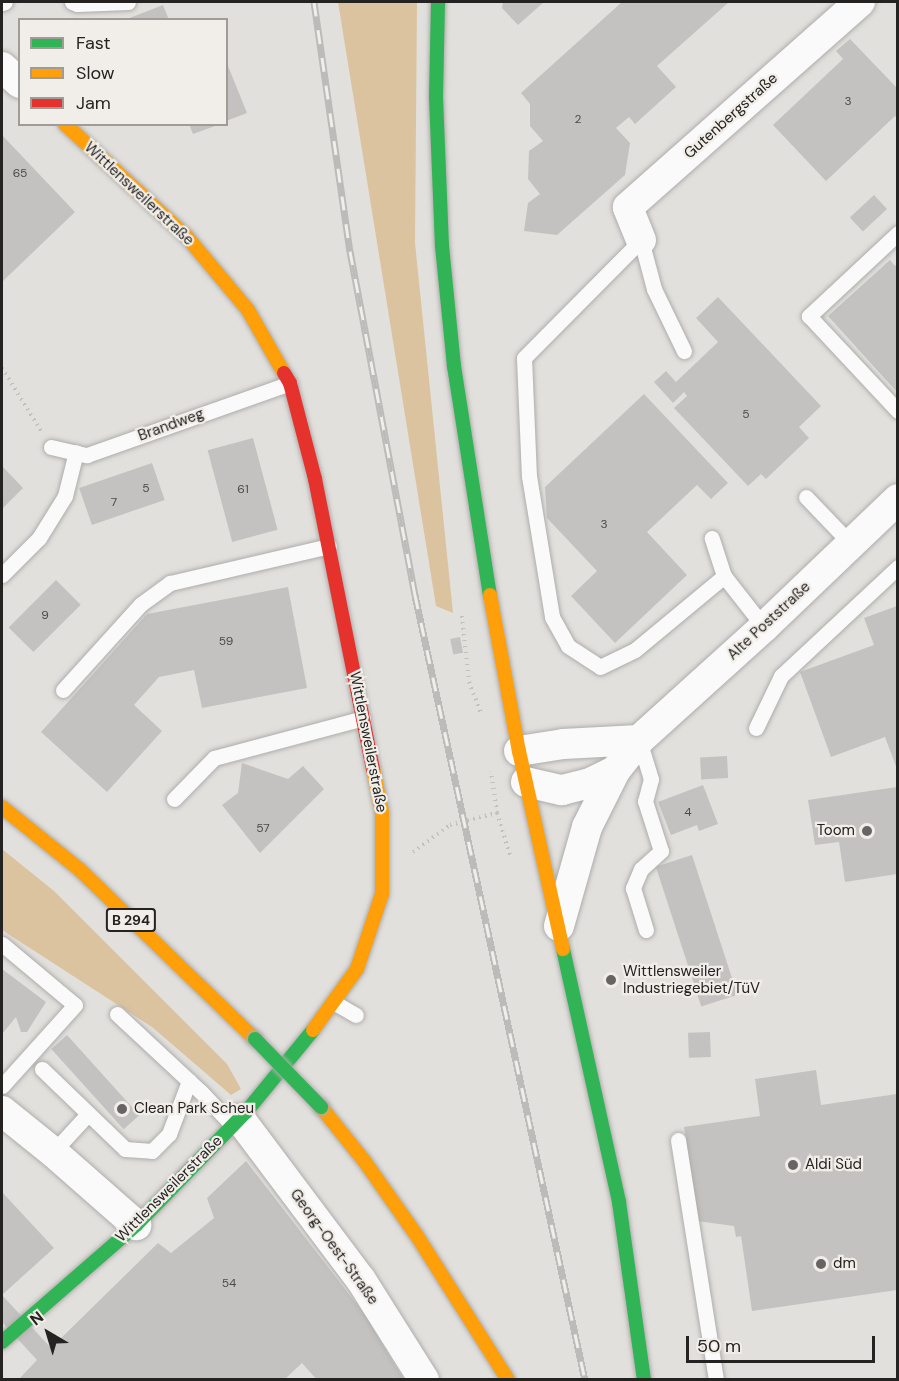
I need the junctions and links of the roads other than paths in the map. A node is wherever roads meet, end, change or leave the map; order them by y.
1 (72, 2) edge
2 (128, 2) edge
3 (438, 2) edge
4 (860, 2) edge
5 (2, 67) edge
6 (18, 81) edge
7 (67, 126) edge
8 (897, 233) edge
9 (641, 240) junction
10 (684, 351) dead end
11 (290, 383) junction
12 (897, 411) edge
13 (51, 447) road end
14 (76, 452) junction
15 (806, 497) dead end
16 (897, 504) edge
17 (712, 538) dead end
18 (851, 544) junction
19 (329, 546) junction
20 (897, 567) edge
21 (2, 575) edge
22 (723, 576) junction
23 (764, 627) junction
24 (63, 690) dead end
25 (363, 718) junction
26 (756, 728) dead end
27 (639, 740) junction
28 (519, 751) junction
29 (615, 771) junction
30 (526, 782) junction
31 (174, 800) dead end
32 (2, 807) edge
33 (559, 926) junction
34 (646, 930) dead end
35 (2, 944) edge
36 (335, 1003) junction
37 (117, 1014) dead end
38 (356, 1015) dead end
39 (42, 1069) dead end
40 (189, 1080) junction
41 (2, 1086) edge
42 (2, 1111) edge
43 (88, 1114) junction
44 (236, 1123) junction
45 (678, 1140) dead end
46 (53, 1152) junction
47 (136, 1225) junction
48 (2, 1342) edge
49 (424, 1380) edge
50 (508, 1380) edge
51 (645, 1380) edge
52 (716, 1380) edge

1 - 2 lane
3 - 28 street
4 - 9 street, Gutenbergstraße
5 - 6 street
7 - 11 street, Wittlensweilerstraße
8 - 12 lane
9 - 10 lane
9 - 22 lane
11 - 14 lane, Brandweg
11 - 19 street, Wittlensweilerstraße
13 - 14 lane, Brandweg
14 - 21 lane
15 - 18 lane
16 - 18 street, Alte Poststraße
17 - 22 lane
18 - 23 street, Alte Poststraße
19 - 24 lane
19 - 25 street, Wittlensweilerstraße
20 - 26 lane
22 - 23 lane
23 - 27 street, Alte Poststraße
25 - 31 lane
25 - 36 street, Wittlensweilerstraße
27 - 28 street
27 - 29 street, Alte Poststraße
27 - 34 lane
28 - 30 street
29 - 30 street, Alte Poststraße
29 - 33 street, Alte Poststraße
30 - 33 street
32 - 50 street, B 294, bridge
33 - 51 street
35 - 41 lane
36 - 38 lane
36 - 44 street, Wittlensweilerstraße
37 - 40 lane
39 - 43 lane
40 - 43 lane
40 - 44 lane
42 - 46 street
43 - 46 lane
44 - 47 street, Wittlensweilerstraße
44 - 49 street, Georg-Oest-Straße
45 - 52 lane
46 - 47 street
47 - 48 street, Wittlensweilerstraße

